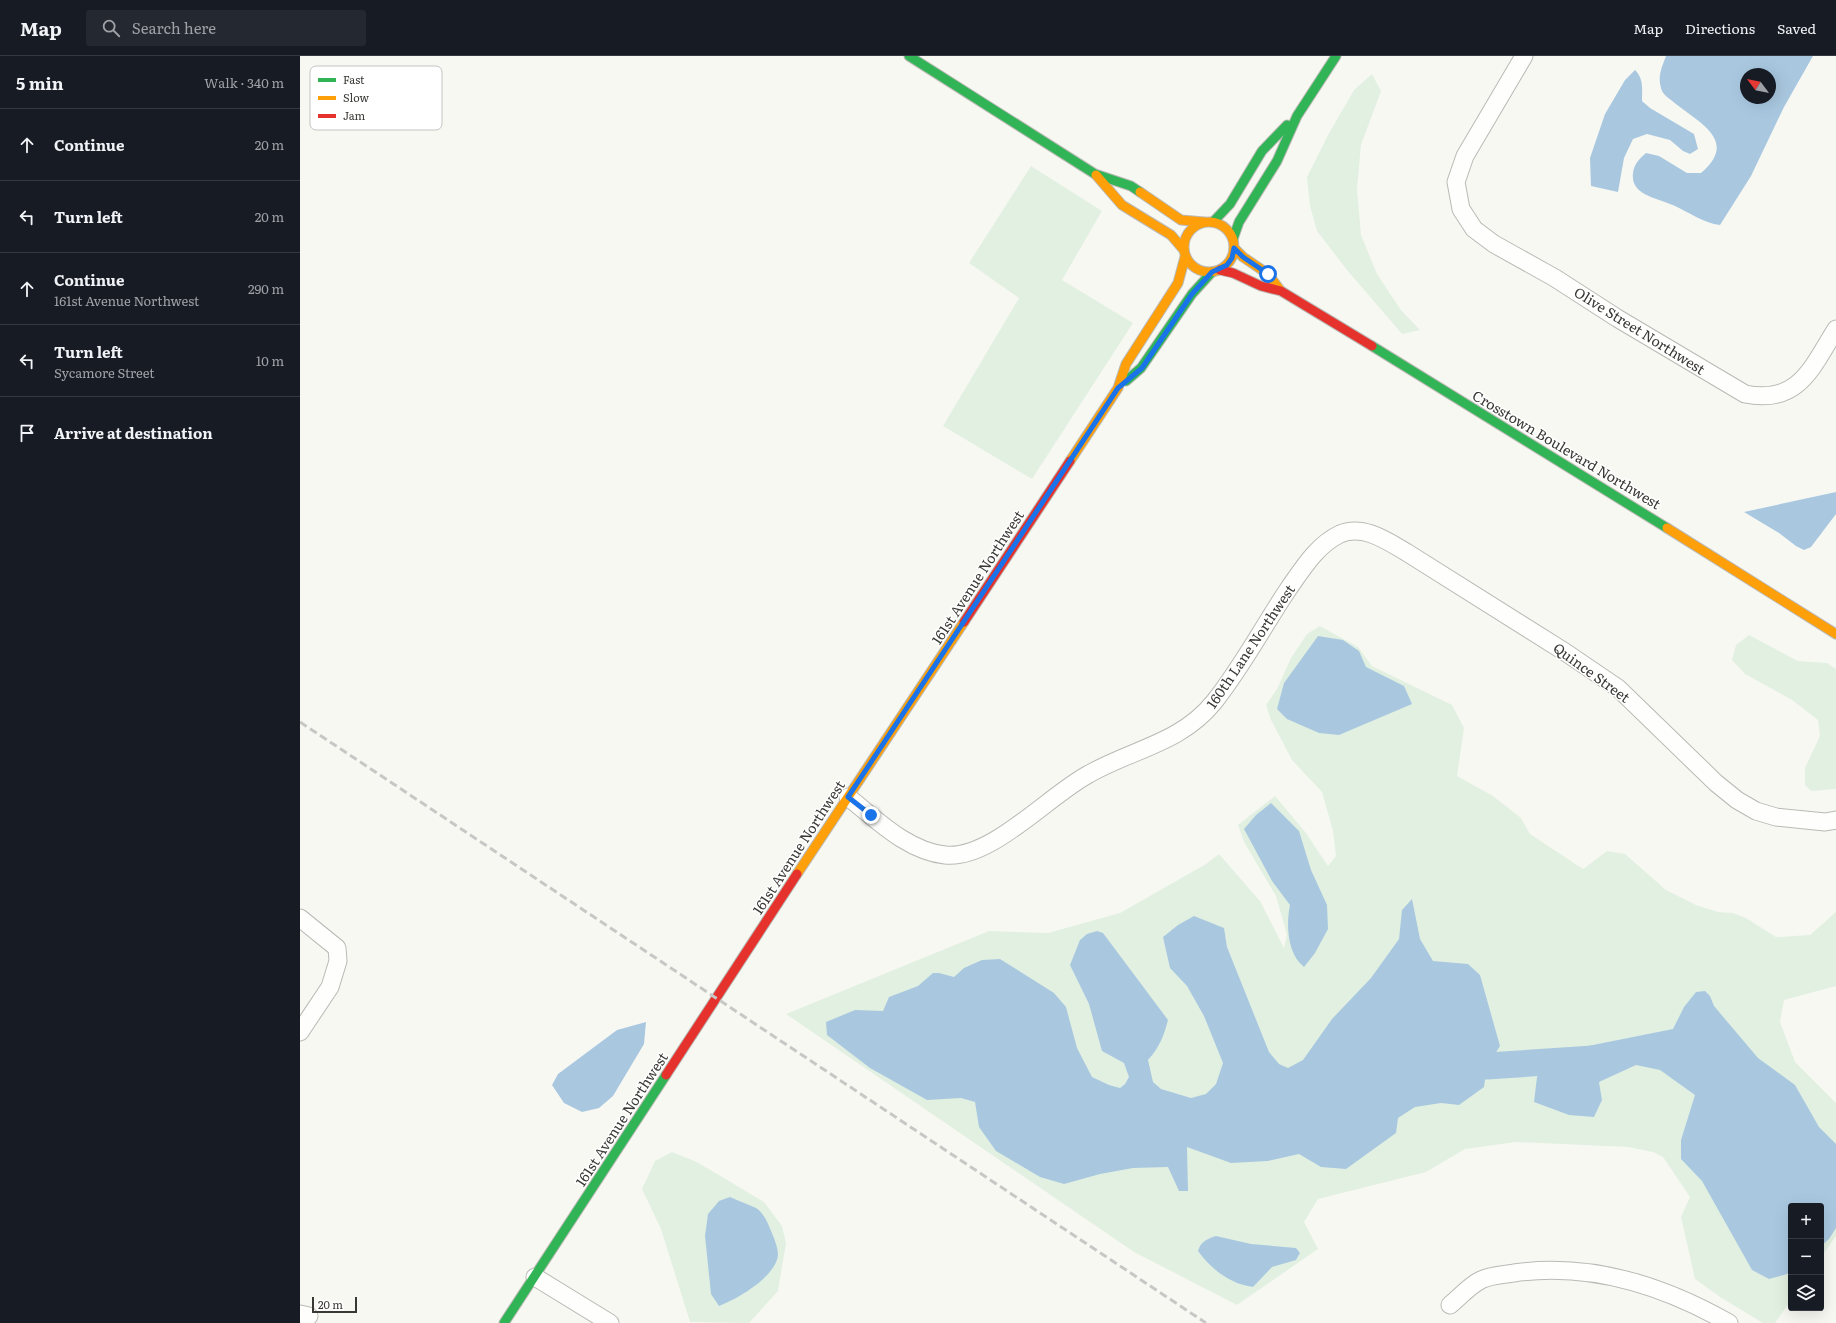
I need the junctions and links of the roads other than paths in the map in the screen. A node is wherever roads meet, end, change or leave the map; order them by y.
1 (909, 56) edge
2 (1336, 56) edge
3 (1524, 56) edge
4 (1297, 116) junction
5 (1095, 174) junction
6 (1208, 222) junction
7 (1234, 244) junction
8 (1184, 253) junction
9 (1216, 271) junction
10 (1281, 291) junction
11 (1836, 329) edge
12 (1118, 388) junction
13 (1359, 530) joint
14 (1836, 634) edge
15 (848, 797) junction
16 (1836, 820) edge
17 (300, 918) edge
18 (300, 1032) edge
19 (535, 1277) junction
20 (1450, 1305) dead end
21 (504, 1323) edge
22 (610, 1323) edge
23 (1729, 1323) edge

1 - 5 main road
2 - 4 main road
3 - 11 street, Olive Street Northwest
4 - 6 main road
4 - 7 main road
5 - 6 main road
5 - 8 main road
6 - 7 main road
6 - 8 main road
7 - 9 main road
7 - 10 main road, Crosstown Boulevard Northwest
8 - 9 main road
8 - 12 main road, 161st Avenue Northwest
9 - 10 main road, Crosstown Boulevard Northwest
9 - 12 main road, 161st Avenue Northwest
10 - 14 main road, Crosstown Boulevard Northwest
12 - 15 main road, 161st Avenue Northwest
13 - 15 street, 160th Lane Northwest
13 - 16 street, Quince Street
15 - 19 main road, 161st Avenue Northwest
17 - 18 street
19 - 21 main road, 161st Avenue Northwest
19 - 22 street
20 - 23 street

